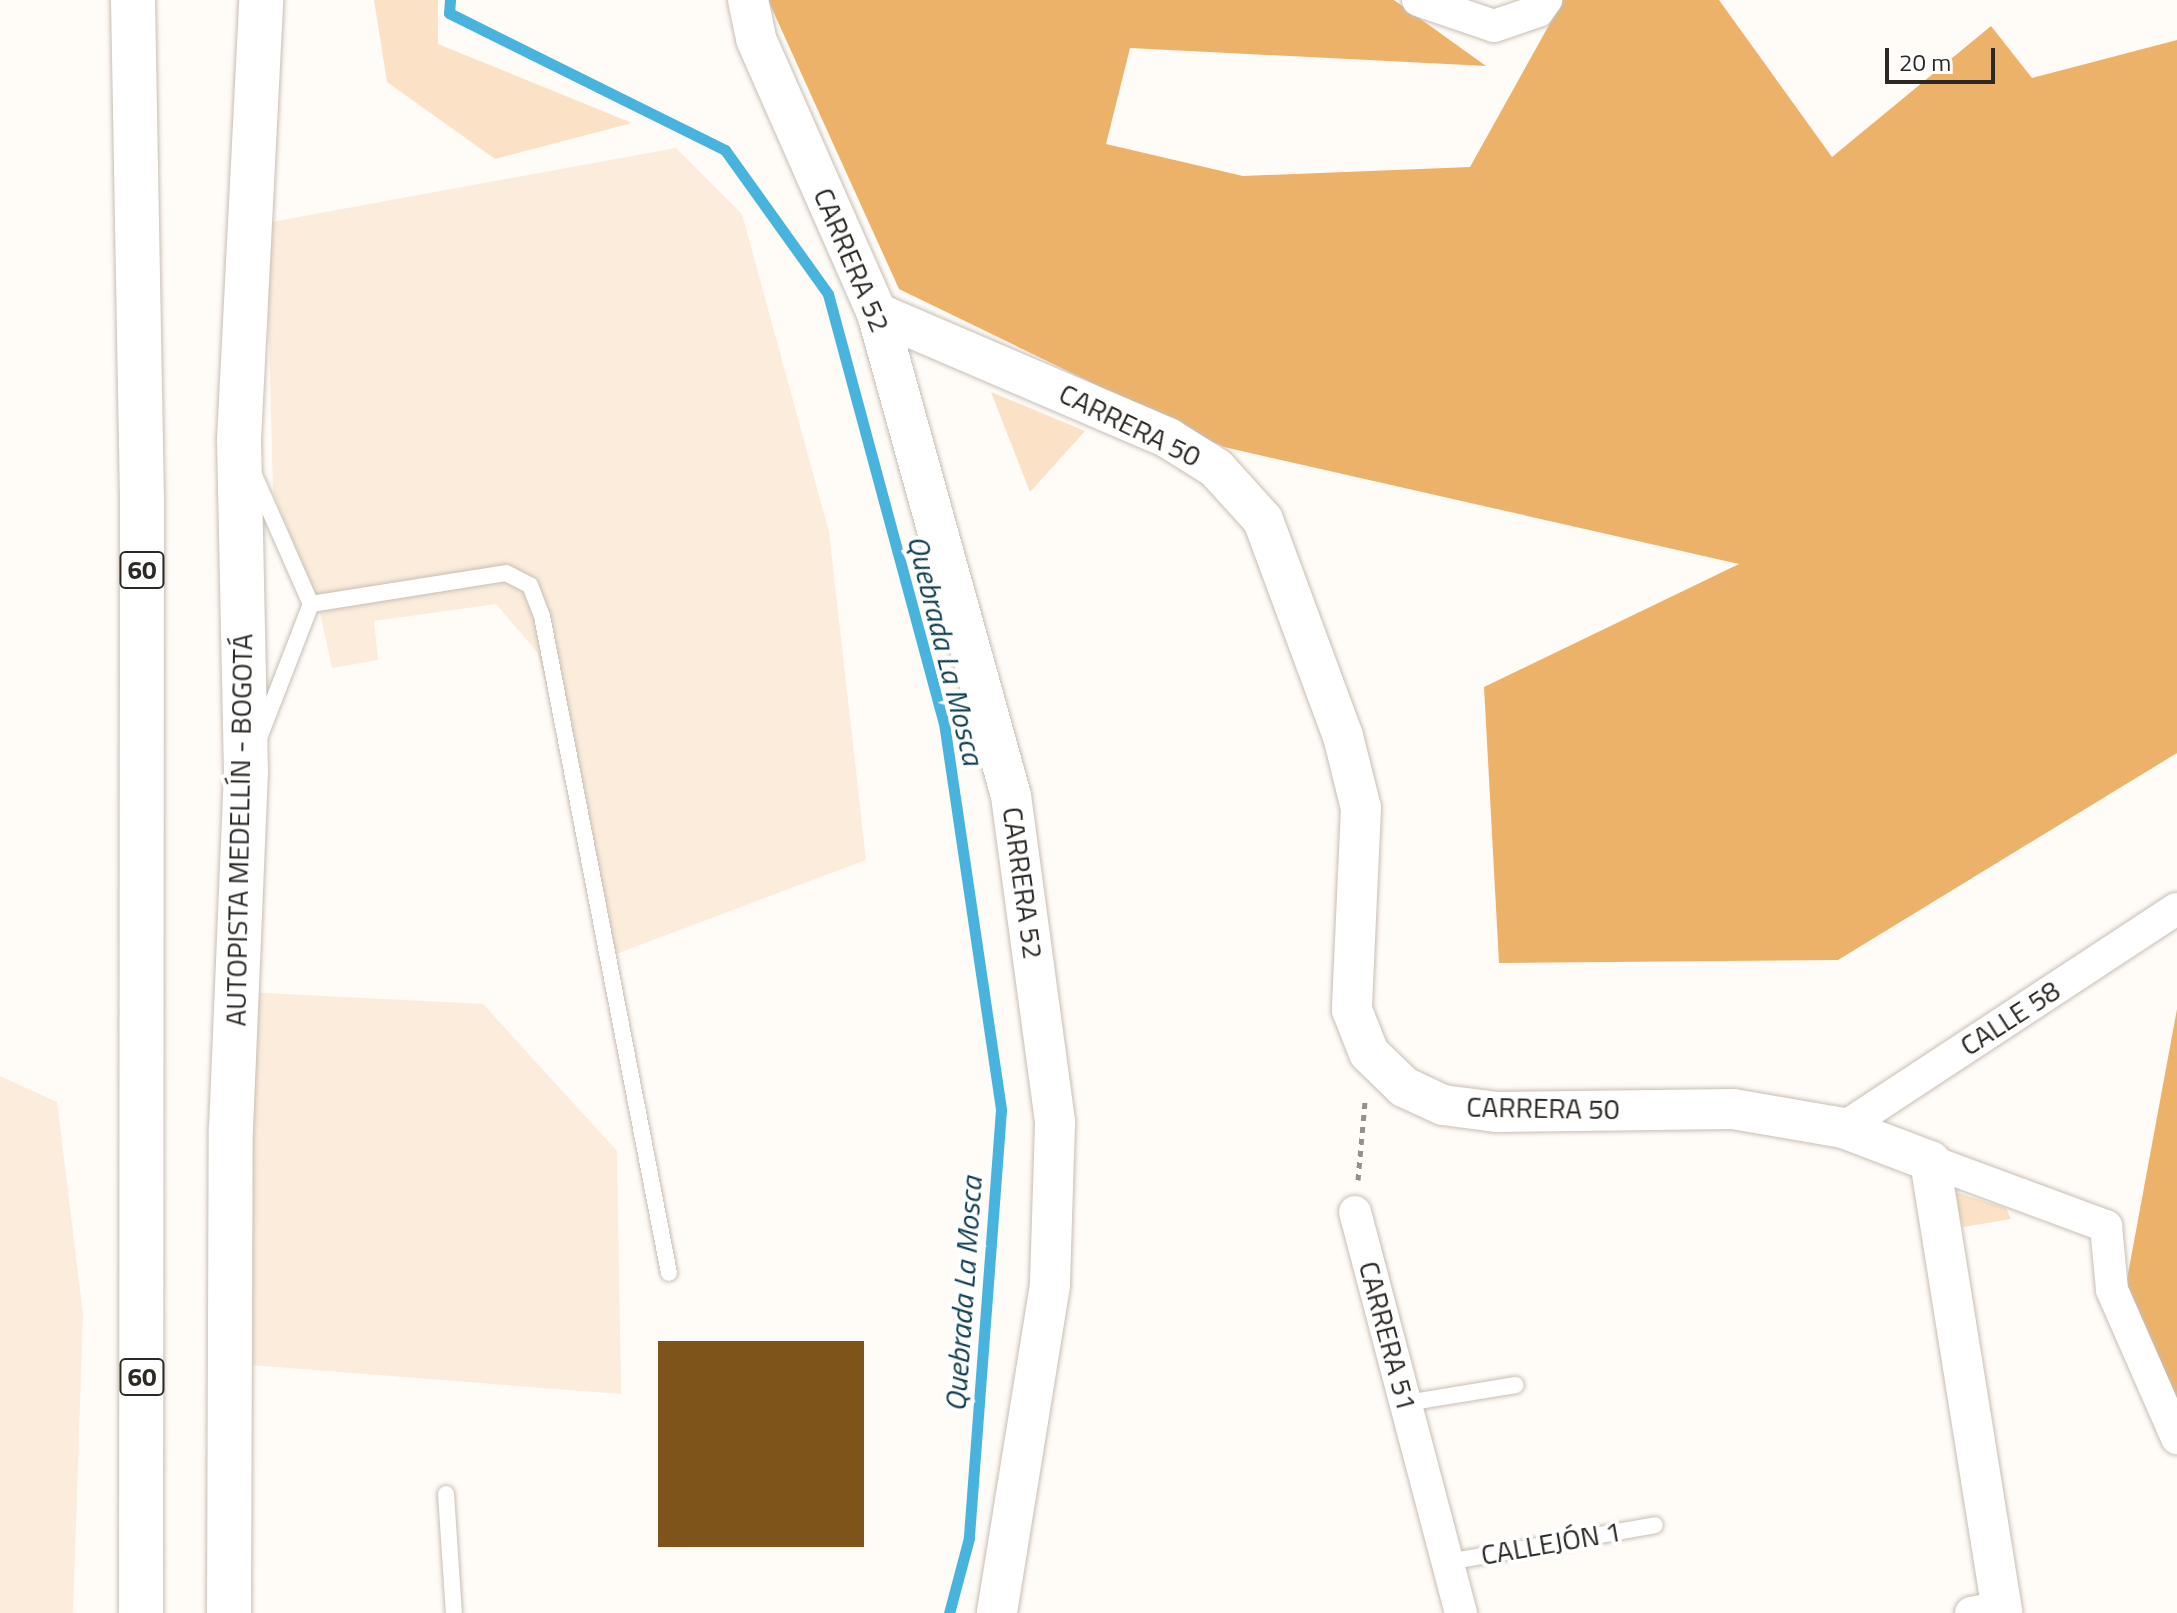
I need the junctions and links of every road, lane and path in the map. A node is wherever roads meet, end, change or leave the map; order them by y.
1 (133, 0) edge
2 (261, 0) edge
3 (748, 0) edge
4 (1418, 0) edge
5 (1546, 0) edge
6 (877, 313) junction
7 (239, 440) junction
8 (311, 604) junction
9 (246, 773) junction
10 (2177, 909) edge
11 (1369, 1053) junction
12 (1843, 1128) junction
13 (1930, 1161) junction
14 (1355, 1212) joint
15 (669, 1273) dead end
16 (1516, 1385) dead end
17 (1406, 1403) junction
18 (2177, 1438) edge
19 (446, 1494) dead end
20 (1655, 1525) dead end
21 (1448, 1562) junction
22 (1008, 1611) edge
23 (1991, 1611) edge
24 (141, 1613) edge
25 (229, 1613) edge
26 (454, 1613) edge
27 (1461, 1613) edge

1 - 24 highway, 60
2 - 7 highway, AUTOPISTA MEDELLÍN - BOGOTÁ
3 - 6 street, CARRERA 52
4 - 5 street
6 - 11 street, CARRERA 50
6 - 22 street, CARRERA 52
7 - 8 lane
7 - 9 highway, AUTOPISTA MEDELLÍN - BOGOTÁ
8 - 9 lane
8 - 15 lane
9 - 25 highway, AUTOPISTA MEDELLÍN - BOGOTÁ
10 - 12 street, CALLE 58
11 - 12 street, CARRERA 50
11 - 14 path
12 - 13 street, CARRERA 50
13 - 18 street
13 - 23 street
14 - 17 street, CARRERA 51
16 - 17 lane
17 - 21 street, CARRERA 51
19 - 26 lane
20 - 21 lane, CALLEJÓN 1
21 - 27 street, CARRERA 51

